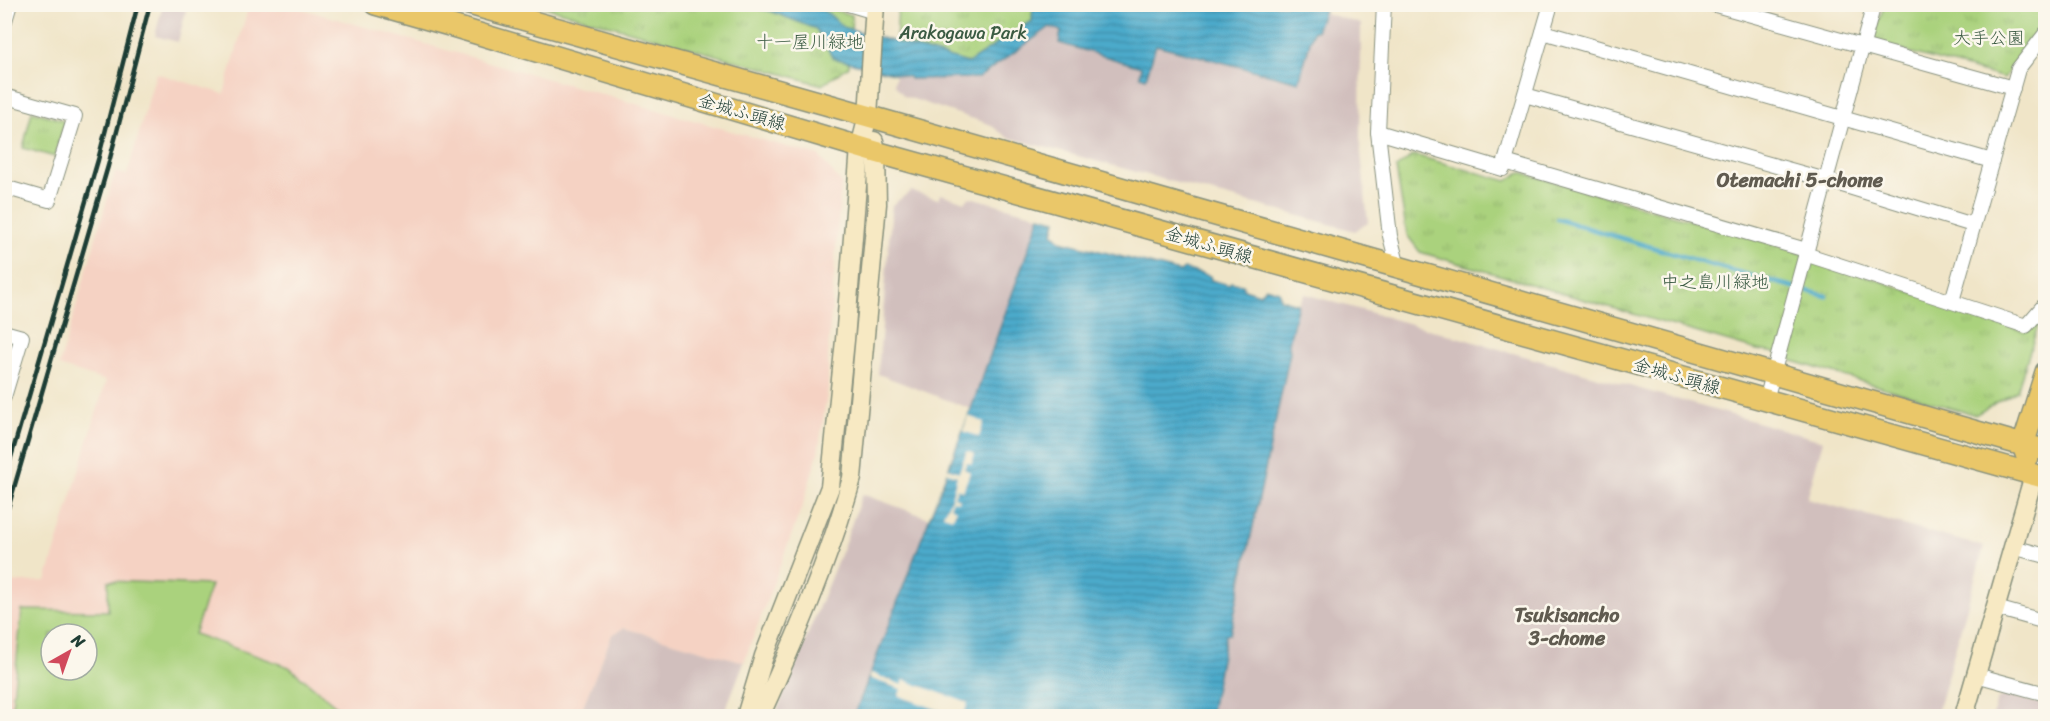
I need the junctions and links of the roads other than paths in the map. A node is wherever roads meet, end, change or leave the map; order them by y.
1 (10, 4) edge
2 (375, 4) edge
3 (469, 4) edge
4 (848, 4) edge
5 (1384, 4) edge
6 (1551, 4) edge
7 (1712, 4) edge
8 (1874, 4) edge
9 (875, 8) edge
10 (4, 24) edge
11 (1543, 32) junction
12 (2046, 33) edge
13 (1862, 47) junction
14 (2013, 88) junction
15 (1524, 95) junction
16 (4, 96) edge
17 (868, 116) junction
18 (1843, 117) junction
19 (1378, 132) junction
20 (868, 149) junction
21 (1992, 160) junction
22 (1504, 162) junction
23 (1826, 180) junction
24 (4, 187) edge
25 (1973, 225) junction
26 (1806, 252) junction
27 (1398, 267) junction
28 (1952, 301) junction
29 (2046, 303) edge
30 (4, 332) edge
31 (2046, 372) edge
32 (1772, 373) junction
33 (4, 397) edge
34 (1766, 400) junction
35 (2023, 446) junction
36 (2046, 450) edge
37 (2042, 471) edge
38 (2013, 547) junction
39 (2046, 556) edge
40 (1996, 608) junction
41 (2046, 622) edge
42 (1976, 675) junction
43 (2046, 694) edge
44 (746, 717) edge
45 (760, 717) edge
46 (1964, 717) edge

1 - 10 street
2 - 20 main road, 金城ふ頭線
3 - 17 main road, 金城ふ頭線
4 - 9 street
5 - 19 street
6 - 11 street
7 - 13 street
8 - 13 street
9 - 17 street
11 - 15 street
11 - 18 street
12 - 14 street
13 - 14 street
13 - 18 street
14 - 21 street
15 - 22 street
15 - 23 street
16 - 24 street
17 - 20 street
17 - 27 main road, 金城ふ頭線
18 - 21 street
18 - 23 street
19 - 22 street
19 - 27 street
20 - 34 main road, 金城ふ頭線
20 - 44 street
20 - 45 street
21 - 25 street
22 - 26 street
23 - 25 street
23 - 26 street
25 - 28 street
26 - 28 street
26 - 32 street
27 - 32 main road, 金城ふ頭線
28 - 29 street
30 - 33 street
31 - 35 main road
32 - 34 street
32 - 35 main road, 金城ふ頭線
34 - 37 main road, 金城ふ頭線
35 - 36 main road, 金城ふ頭線
35 - 37 main road
37 - 38 street
38 - 39 street
38 - 40 street
40 - 41 street
40 - 42 street
42 - 43 street
42 - 46 street

